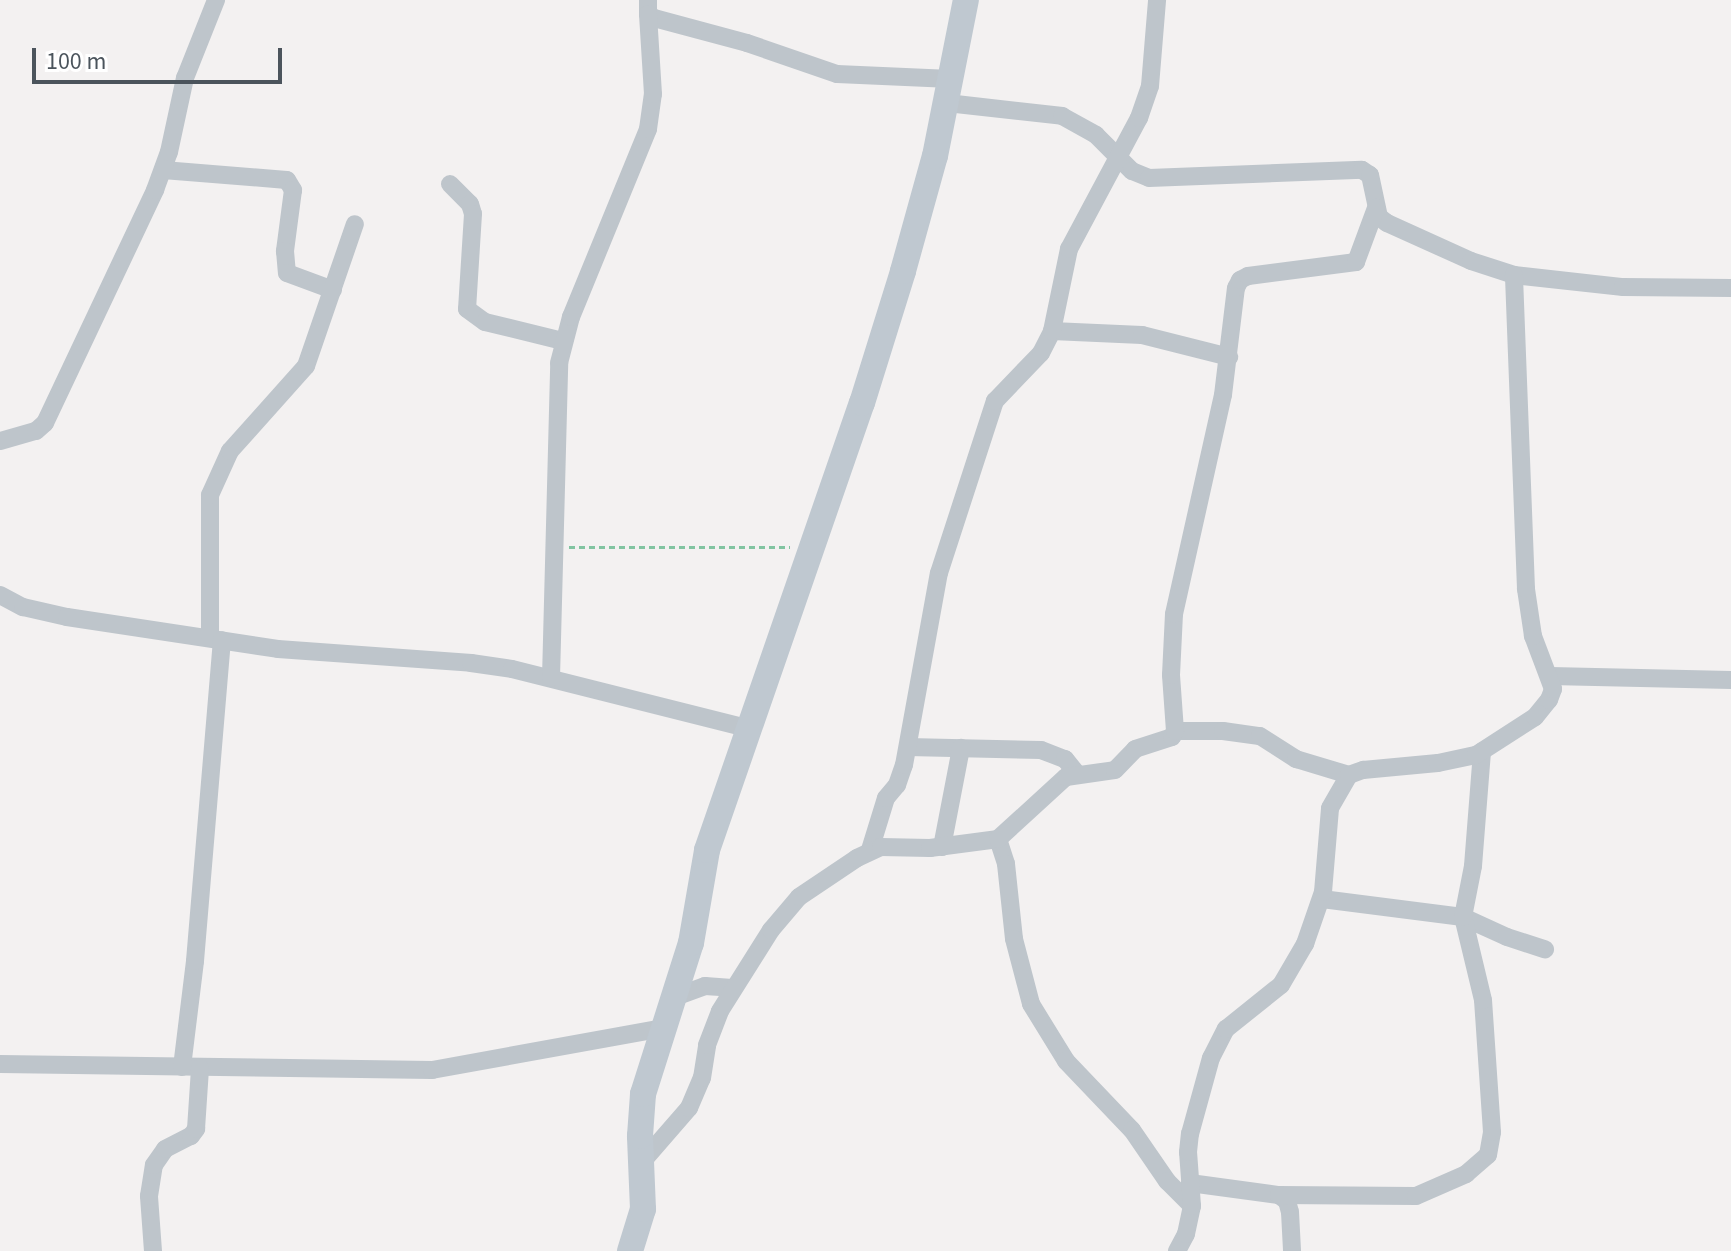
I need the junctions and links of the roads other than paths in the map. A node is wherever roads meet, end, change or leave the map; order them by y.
1 (216, 0) edge
2 (966, 0) edge
3 (1157, 0) edge
4 (648, 7) edge
5 (949, 91) junction
6 (1120, 159) junction
7 (163, 170) junction
8 (450, 184) dead end
9 (1376, 208) junction
10 (355, 224) dead end
11 (1514, 275) junction
12 (1731, 288) edge
13 (333, 290) junction
14 (1052, 331) junction
15 (563, 341) junction
16 (1229, 357) junction
17 (0, 441) edge
18 (0, 595) edge
19 (216, 639) junction
20 (1550, 676) junction
21 (551, 678) junction
22 (1731, 680) edge
23 (750, 729) junction
24 (1175, 731) junction
25 (908, 747) junction
26 (961, 748) junction
27 (1482, 751) junction
28 (1077, 774) junction
29 (1349, 775) junction
30 (998, 839) junction
31 (942, 847) junction
32 (870, 850) junction
33 (1322, 899) junction
34 (1463, 917) junction
35 (1545, 949) dead end
36 (732, 988) junction
37 (675, 997) junction
38 (664, 1028) junction
39 (0, 1064) edge
40 (191, 1067) junction
41 (642, 1162) junction
42 (1190, 1183) junction
43 (1279, 1195) junction
44 (1192, 1206) junction
45 (153, 1251) edge
46 (630, 1251) edge
47 (1177, 1251) edge
48 (1292, 1251) edge

1 - 7 street
2 - 5 street
3 - 6 street
4 - 5 street
4 - 15 street
5 - 6 street
5 - 23 street
6 - 9 street
6 - 14 street
7 - 13 street
7 - 17 street
8 - 15 street
9 - 11 street
9 - 16 street
10 - 13 street
11 - 12 street
11 - 20 street
13 - 19 street
14 - 16 street
14 - 25 street
15 - 21 street
16 - 24 street
18 - 19 street
19 - 21 street
19 - 40 street
20 - 22 street
20 - 27 street
21 - 23 street
23 - 37 street
24 - 28 street
24 - 29 street
25 - 26 street
25 - 32 street
26 - 28 street
26 - 31 street
27 - 29 street
27 - 34 street
28 - 30 street
29 - 33 street
30 - 31 street
30 - 44 street
31 - 32 street
32 - 36 street
33 - 34 street
33 - 42 street
34 - 35 street
34 - 43 street
36 - 37 street
36 - 41 street
37 - 38 street
38 - 40 street
38 - 41 street
39 - 40 street
40 - 45 street
41 - 46 street
42 - 43 street
42 - 44 street
43 - 48 street
44 - 47 street

